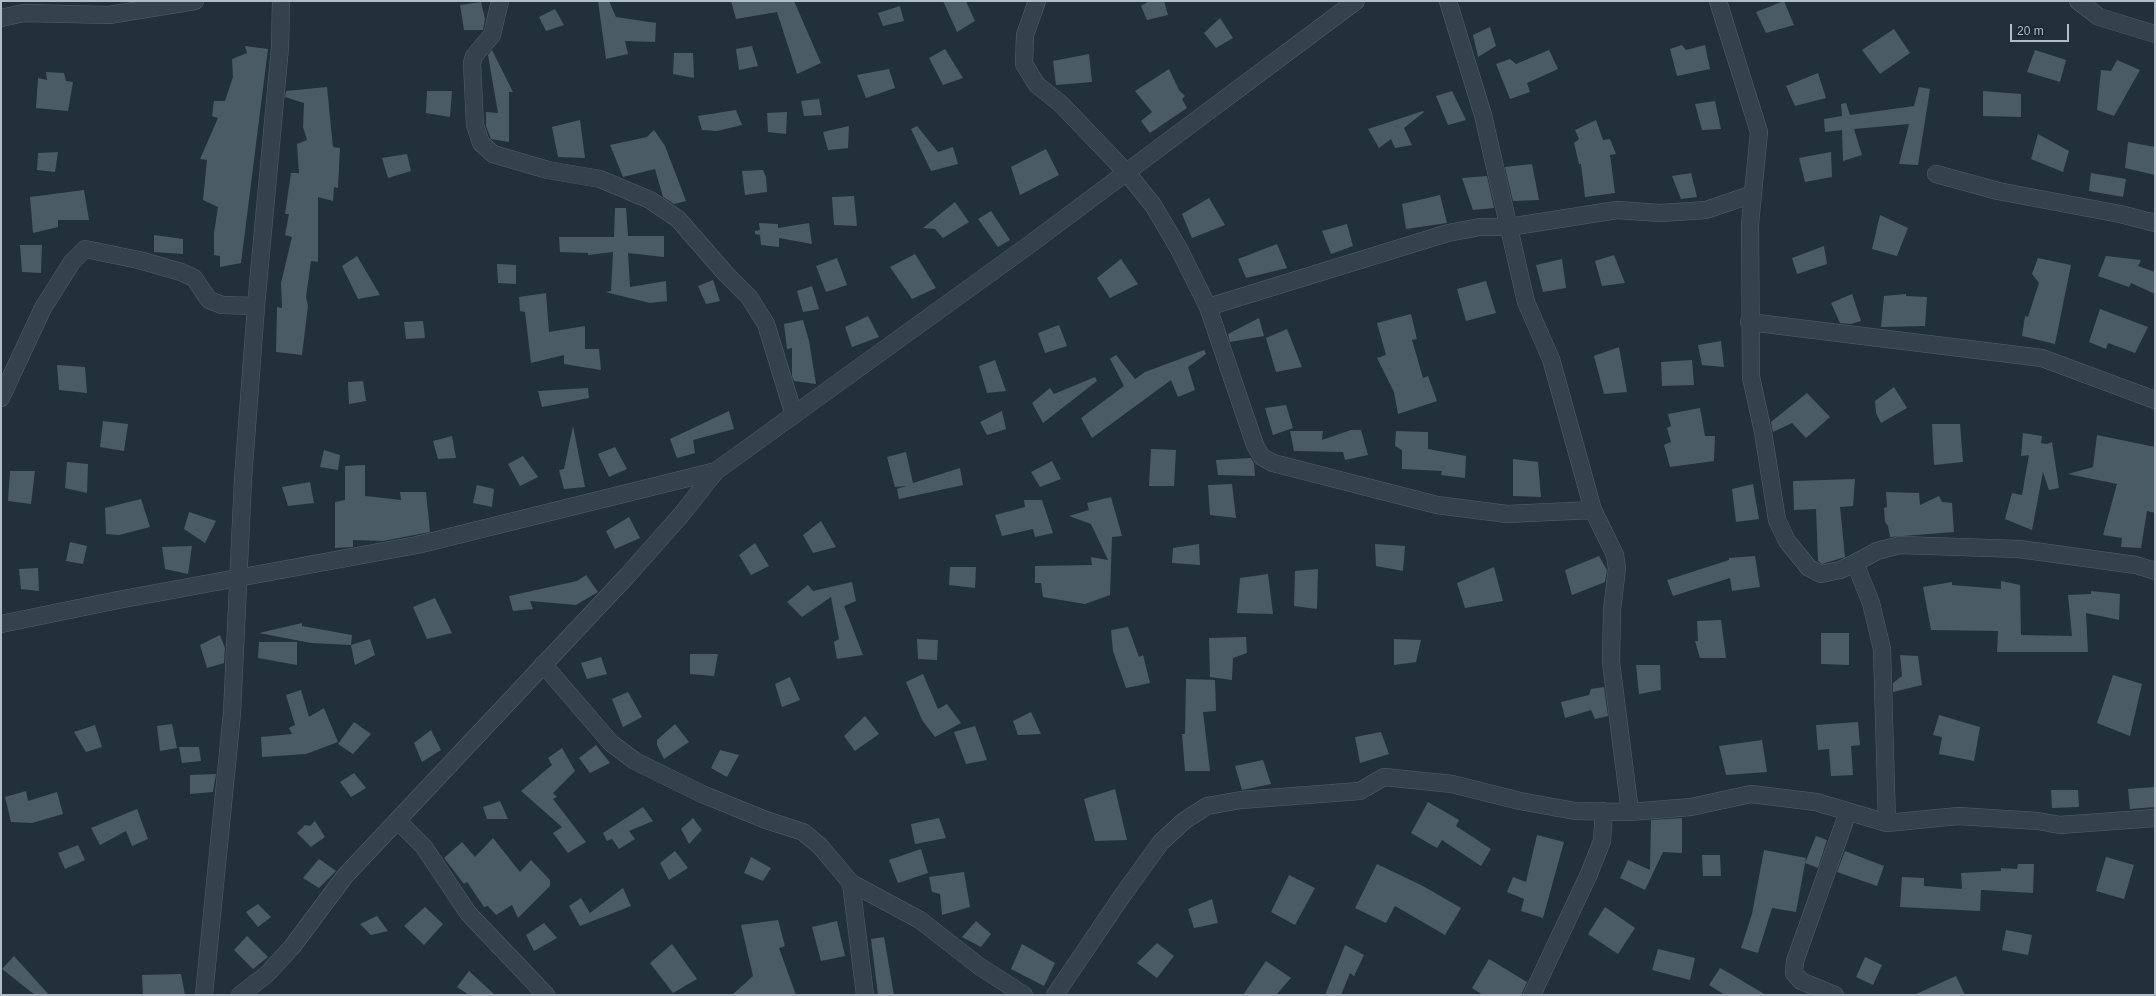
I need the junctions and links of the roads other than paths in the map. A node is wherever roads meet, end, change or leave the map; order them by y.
1 (195, 1) edge
2 (280, 1) edge
3 (500, 1) edge
4 (1037, 1) edge
5 (1356, 1) edge
6 (1448, 1) edge
7 (1718, 1) edge
8 (2078, 1) edge
9 (1, 18) edge
10 (2155, 34) edge
11 (1127, 173) junction
12 (1936, 174) dead end
13 (1753, 194) junction
14 (2155, 223) edge
15 (1509, 226) junction
16 (256, 306) junction
17 (1208, 307) junction
18 (1749, 322) junction
19 (1, 398) edge
20 (2155, 400) edge
21 (794, 415) junction
22 (716, 471) junction
23 (1593, 510) junction
24 (1855, 564) junction
25 (2155, 571) edge
26 (238, 577) junction
27 (1, 624) edge
28 (543, 664) junction
29 (1604, 811) junction
30 (1630, 812) junction
31 (1848, 812) junction
32 (2155, 818) edge
33 (398, 821) junction
34 (1887, 823) junction
35 (850, 883) junction
36 (204, 995) edge
37 (240, 995) edge
38 (546, 995) edge
39 (865, 995) edge
40 (1024, 995) edge
41 (1055, 995) edge
42 (1532, 995) edge
43 (1835, 995) edge

1 - 9 street
2 - 16 street
3 - 21 street
4 - 11 street
5 - 11 street
6 - 15 street
7 - 13 street
8 - 10 street
11 - 17 street
11 - 21 street
12 - 14 street
13 - 15 street
13 - 18 street
15 - 17 street
15 - 23 street
16 - 19 street
16 - 26 street
17 - 23 street
18 - 20 street
18 - 24 street
21 - 22 street
22 - 26 street
22 - 28 street
23 - 30 street
24 - 25 street
24 - 34 street
26 - 27 street
26 - 36 street
28 - 33 street
28 - 35 street
29 - 30 street
29 - 41 street
29 - 42 street
30 - 31 street
31 - 34 street
31 - 43 street
32 - 34 street
33 - 37 street
33 - 38 street
35 - 39 street
35 - 40 street

